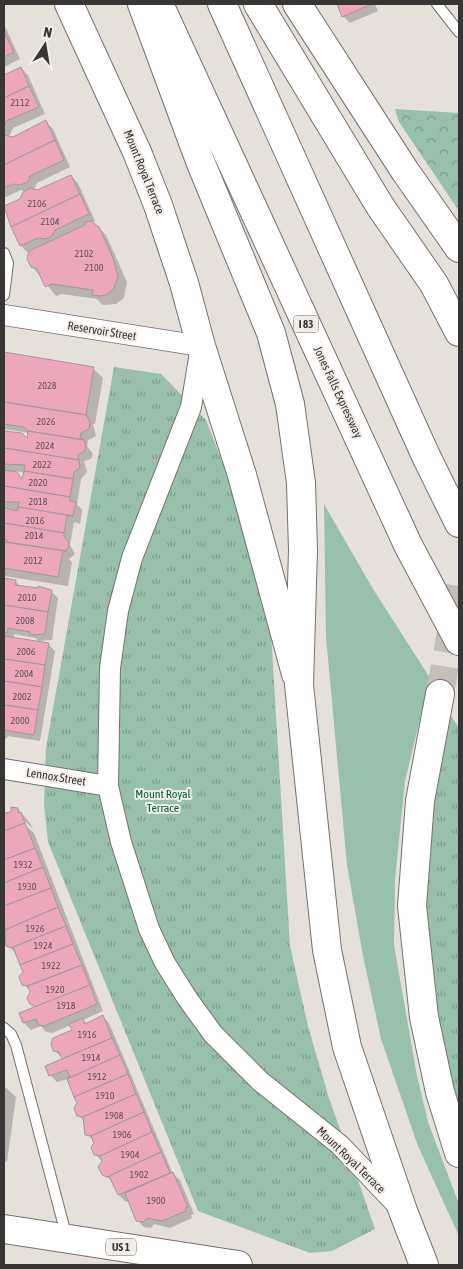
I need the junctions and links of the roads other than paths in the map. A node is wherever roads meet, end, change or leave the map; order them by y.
1 (69, 4) edge
2 (142, 4) edge
3 (160, 4) edge
4 (222, 4) edge
5 (258, 4) edge
6 (297, 4) edge
7 (437, 4) edge
8 (459, 32) edge
9 (459, 248) edge
10 (4, 253) edge
11 (4, 295) edge
12 (4, 316) edge
13 (459, 332) edge
14 (201, 346) junction
15 (459, 523) edge
16 (459, 641) edge
17 (299, 685) junction
18 (440, 694) tunnel mouth
19 (4, 769) edge
20 (108, 786) junction
21 (4, 1028) edge
22 (459, 1153) edge
23 (403, 1211) junction
24 (4, 1229) edge
25 (67, 1238) junction
26 (238, 1265) edge
27 (424, 1265) edge

1 - 14 main road, Mount Royal Terrace
2 - 17 main road
3 - 16 main road, Jones Falls Expressway / I 83
4 - 15 main road
5 - 13 main road
6 - 9 main road
7 - 8 lane
10 - 11 lane
12 - 14 street, Reservoir Street
14 - 17 main road, Mount Royal Terrace
14 - 20 street, Mount Royal Terrace
17 - 23 main road
18 - 22 main road
19 - 20 street, Lennox Street
20 - 23 street, Mount Royal Terrace
21 - 25 lane
23 - 27 main road
24 - 25 main road, US 1
25 - 26 main road, US 1

